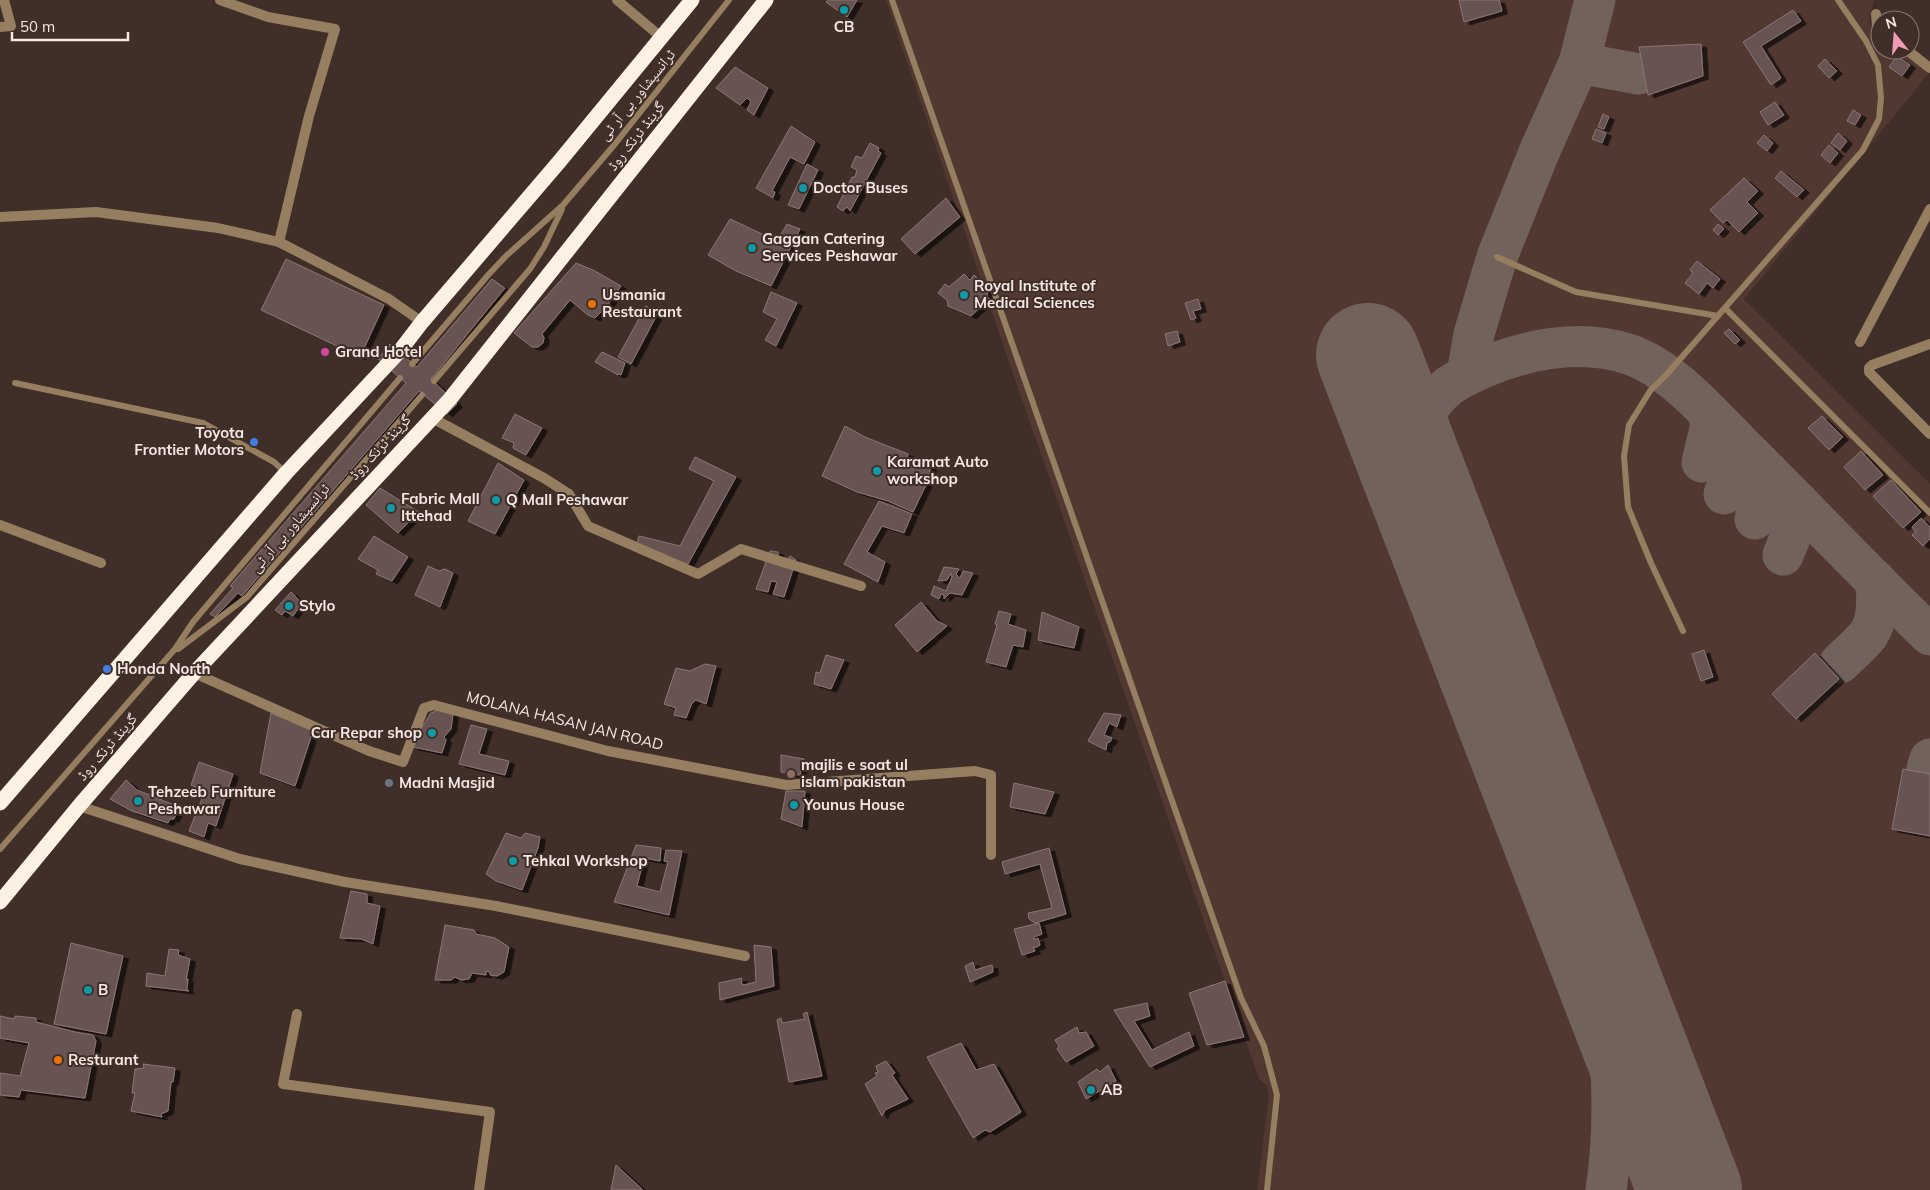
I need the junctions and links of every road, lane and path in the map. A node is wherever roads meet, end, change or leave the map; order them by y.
1 (4, 0) edge
2 (220, 0) edge
3 (617, 0) edge
4 (692, 0) edge
5 (729, 0) edge
6 (766, 0) edge
7 (892, 0) edge
8 (1838, 0) edge
9 (0, 27) edge
10 (661, 37) junction
11 (1920, 60) edge
12 (1930, 68) edge
13 (563, 205) junction
14 (1930, 209) edge
15 (0, 217) edge
16 (279, 242) junction
17 (1497, 257) dead end
18 (1725, 308) junction
19 (1718, 316) junction
20 (422, 322) junction
21 (1860, 342) dead end
22 (1930, 344) edge
23 (412, 364) dead end
24 (400, 378) dead end
25 (434, 381) dead end
26 (15, 383) dead end
27 (422, 395) dead end
28 (432, 418) junction
29 (1930, 434) edge
30 (286, 473) junction
31 (1930, 513) edge
32 (0, 525) edge
33 (101, 563) dead end
34 (861, 586) dead end
35 (1683, 631) dead end
36 (164, 662) junction
37 (194, 673) junction
38 (0, 803) edge
39 (79, 806) junction
40 (0, 849) edge
41 (991, 855) dead end
42 (0, 902) edge
43 (745, 956) dead end
44 (297, 1014) dead end
45 (479, 1190) edge
46 (1267, 1190) edge

1 - 9 street
2 - 16 street
3 - 10 street
4 - 10 highway
5 - 13 lane, ٹرانسپشاور بی آر ٹی
6 - 28 highway, گرینڈ ٹرنک روڈ
7 - 46 lane
8 - 18 lane
10 - 20 highway
11 - 12 street
13 - 23 lane, ٹرانسپشاور بی آر ٹی
13 - 25 lane, ٹرانسپشاور بی آر ٹی
14 - 21 street
15 - 16 street
16 - 20 street
17 - 19 lane
18 - 19 lane
18 - 31 lane
19 - 35 lane
20 - 30 highway
22 - 29 street
24 - 36 lane, ٹرانسپشاور بی آر ٹی
26 - 30 lane
27 - 36 lane, ٹرانسپشاور بی آر ٹی
28 - 34 street
28 - 37 highway, گرینڈ ٹرنک روڈ
30 - 38 highway
32 - 33 street
36 - 40 lane, ٹرانسپشاور بی آر ٹی
37 - 39 highway, گرینڈ ٹرنک روڈ
37 - 41 street, MOLANA HASAN JAN ROAD
39 - 42 highway, گرینڈ ٹرنک روڈ
39 - 43 street
44 - 45 street

